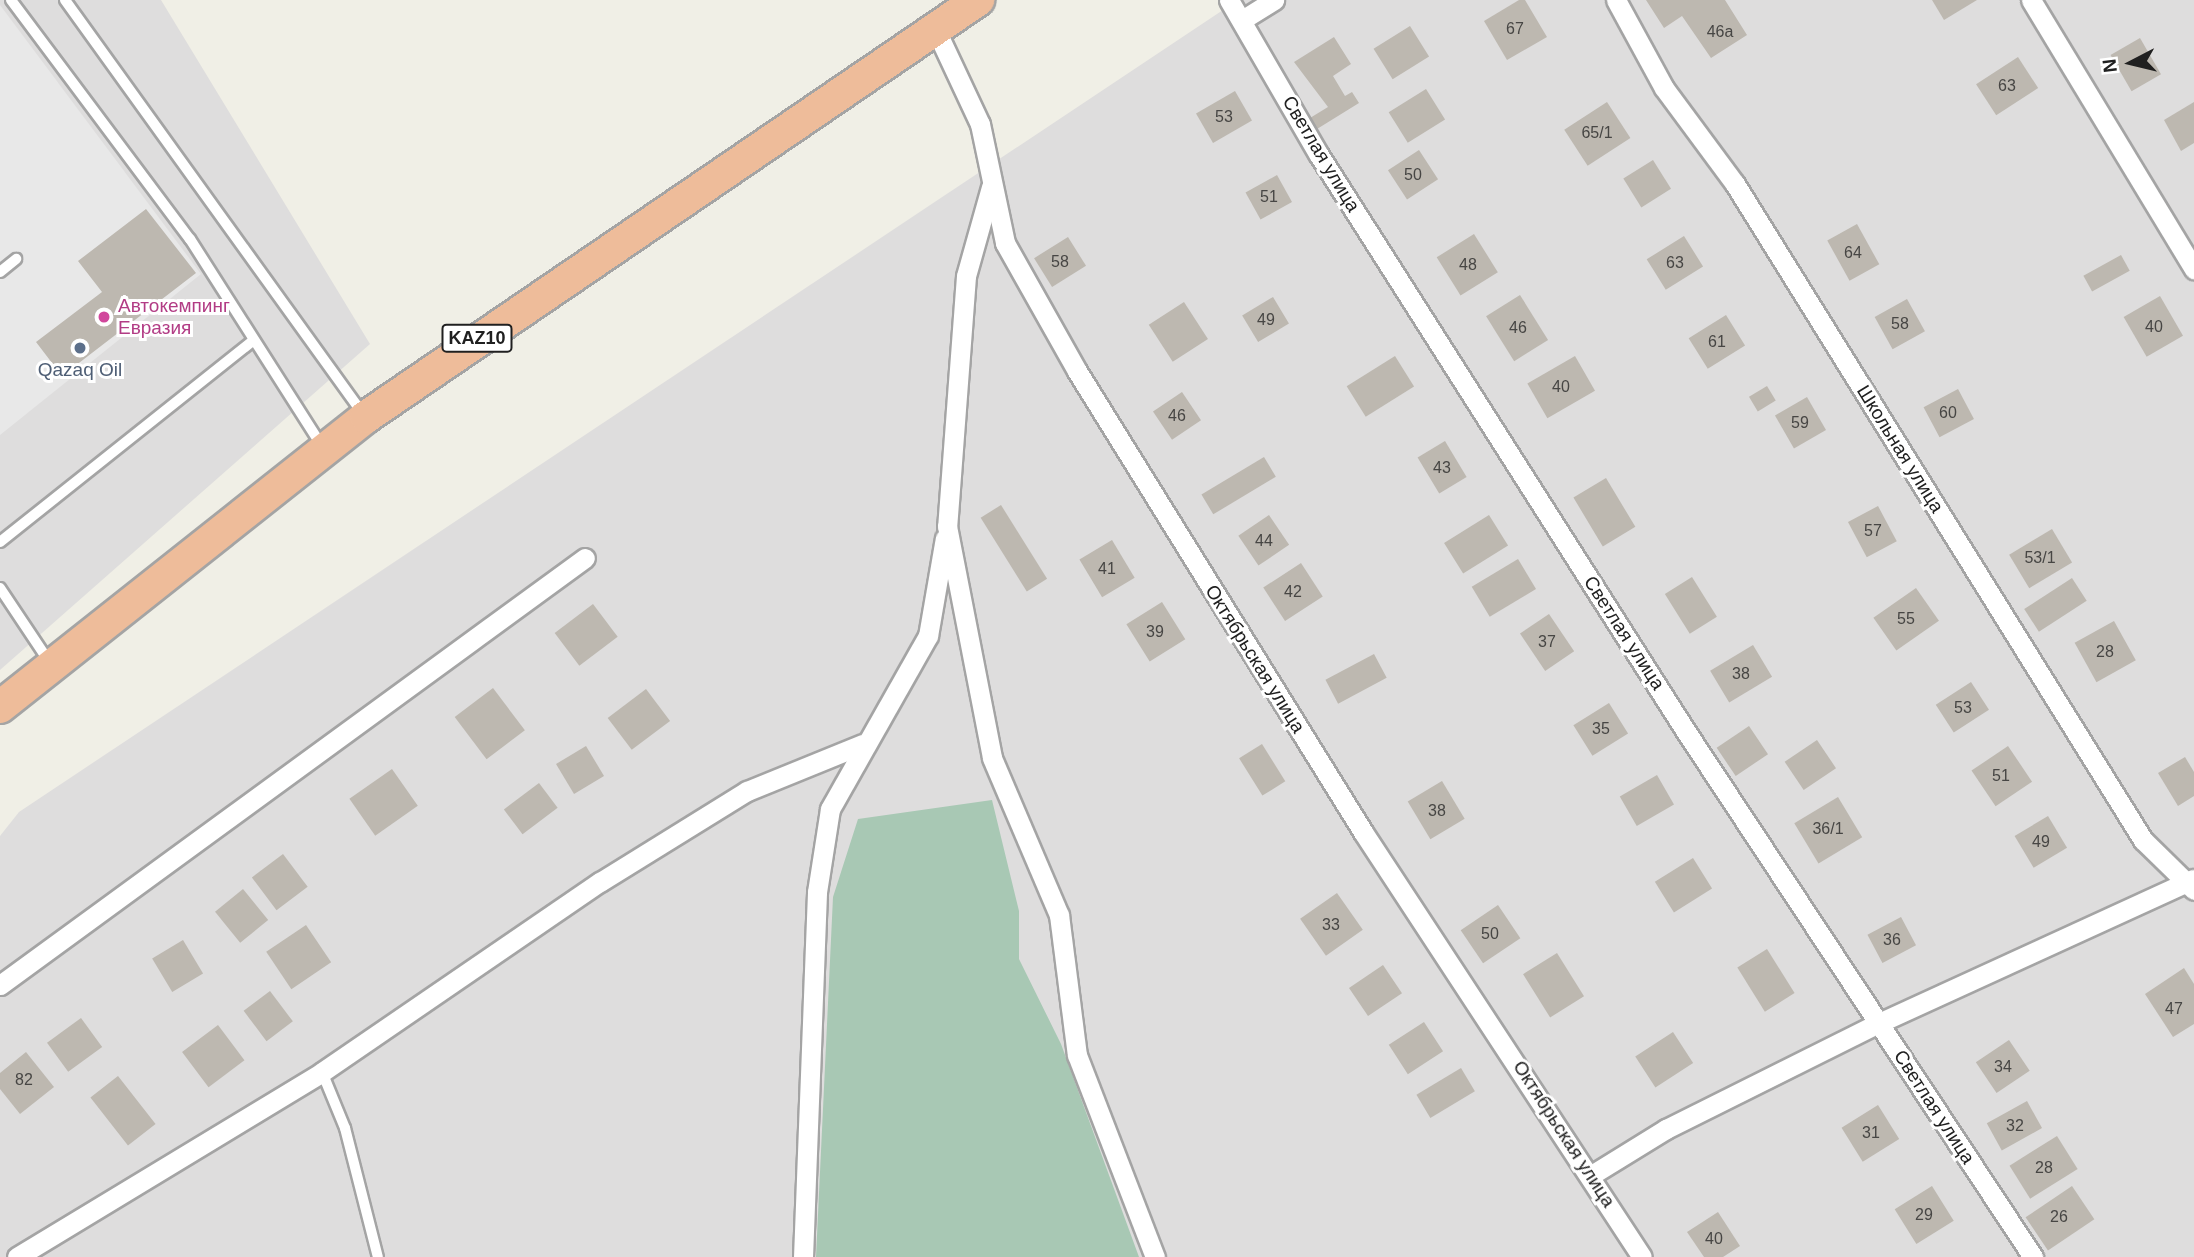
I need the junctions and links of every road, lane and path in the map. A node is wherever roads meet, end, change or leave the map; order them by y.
1 (11, 0) edge
2 (65, 0) edge
3 (977, 0) edge
4 (1229, 0) edge
5 (1274, 0) edge
6 (1616, 0) edge
7 (2031, 0) edge
8 (1242, 20) junction
9 (936, 28) junction
10 (992, 181) junction
11 (16, 259) dead end
12 (2194, 269) edge
13 (0, 272) edge
14 (251, 342) junction
15 (366, 417) junction
16 (323, 449) junction
17 (947, 526) junction
18 (0, 542) edge
19 (586, 558) dead end
20 (0, 588) edge
21 (51, 663) junction
22 (0, 707) edge
23 (863, 744) junction
24 (2191, 884) edge
25 (0, 985) edge
26 (1879, 1023) junction
27 (322, 1072) junction
28 (1593, 1174) junction
29 (18, 1257) edge
30 (378, 1257) edge
31 (803, 1257) edge
32 (1155, 1257) edge
33 (1642, 1257) edge
34 (2033, 1257) edge

1 - 14 lane
2 - 15 lane
3 - 9 highway, KAZ10
4 - 8 street, Светлая улица
5 - 8 street
6 - 24 street, Школьная улица
7 - 12 street
8 - 26 street, Светлая улица
9 - 10 street, Октябрьская улица
9 - 15 highway, KAZ10
10 - 17 street
10 - 28 street, Октябрьская улица
11 - 13 lane
14 - 16 lane
14 - 18 lane
15 - 16 highway, KAZ10
16 - 21 highway, KAZ10
17 - 23 street
17 - 32 street
19 - 25 street
20 - 21 lane
21 - 22 highway, KAZ10
23 - 27 street
23 - 31 street
24 - 26 street
26 - 28 street
26 - 34 street, Светлая улица
27 - 29 street
27 - 30 lane
28 - 33 street, Октябрьская улица

